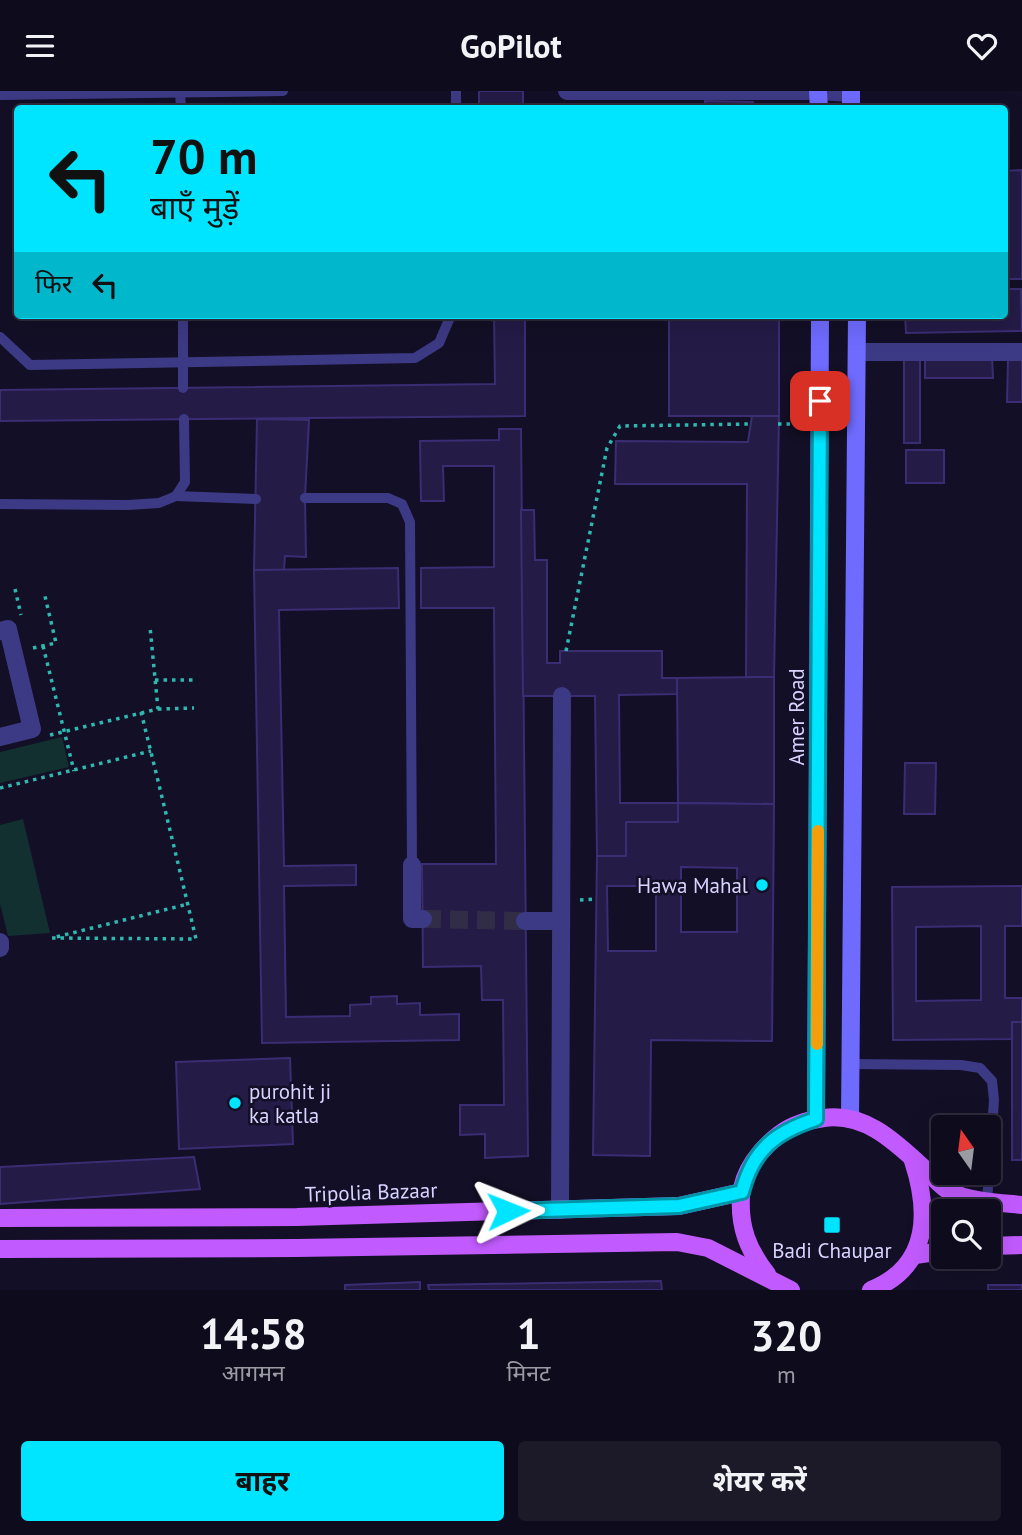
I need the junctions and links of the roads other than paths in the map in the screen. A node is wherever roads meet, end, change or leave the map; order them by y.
1 (180, 91) edge
2 (283, 91) edge
3 (567, 91) edge
4 (818, 91) edge
5 (0, 95) edge
6 (851, 98) edge
7 (183, 319) edge
8 (450, 319) edge
9 (820, 319) edge
10 (857, 319) edge
11 (0, 337) edge
12 (858, 352) junction
13 (1022, 352) edge
14 (183, 362) junction
15 (184, 388) dead end
16 (184, 419) dead end
17 (176, 496) junction
18 (305, 498) dead end
19 (256, 499) dead end
20 (0, 504) edge
21 (0, 631) edge
22 (562, 696) dead end
23 (0, 737) edge
24 (412, 865) joint
25 (423, 919) dead end
26 (525, 921) tunnel mouth
27 (561, 921) junction
28 (0, 941) edge
29 (0, 948) edge
30 (849, 1063) junction
31 (816, 1119) junction
32 (850, 1119) junction
33 (912, 1157) junction
34 (742, 1192) junction
35 (976, 1199) edge
36 (987, 1199) edge
37 (1001, 1203) edge
38 (1022, 1205) edge
39 (561, 1210) junction
40 (0, 1218) edge
41 (1022, 1245) edge
42 (1001, 1246) edge
43 (0, 1249) edge
44 (931, 1253) edge
45 (915, 1255) junction
46 (898, 1273) junction
47 (774, 1283) edge
48 (791, 1290) edge
49 (871, 1290) edge
50 (885, 1290) edge

1 - 2 lane
1 - 5 lane
3 - 4 street
4 - 6 street
7 - 14 lane
8 - 14 lane
9 - 31 main road, Amer Road
10 - 12 main road
11 - 14 lane
12 - 13 street
12 - 30 main road
14 - 15 lane
16 - 17 lane
17 - 19 lane
17 - 20 lane
18 - 24 lane
21 - 23 street
22 - 27 street
24 - 25 street
26 - 27 street
27 - 39 street
28 - 29 street
30 - 32 main road
30 - 36 lane
31 - 32 main road
31 - 34 main road
32 - 33 main road
33 - 35 main road
33 - 45 main road
34 - 39 main road, Tripolia Bazaar
34 - 47 main road
37 - 38 main road
39 - 40 main road, Tripolia Bazaar
41 - 42 main road
43 - 47 main road
44 - 45 main road
45 - 46 main road
46 - 49 main road
46 - 50 main road
47 - 48 main road

